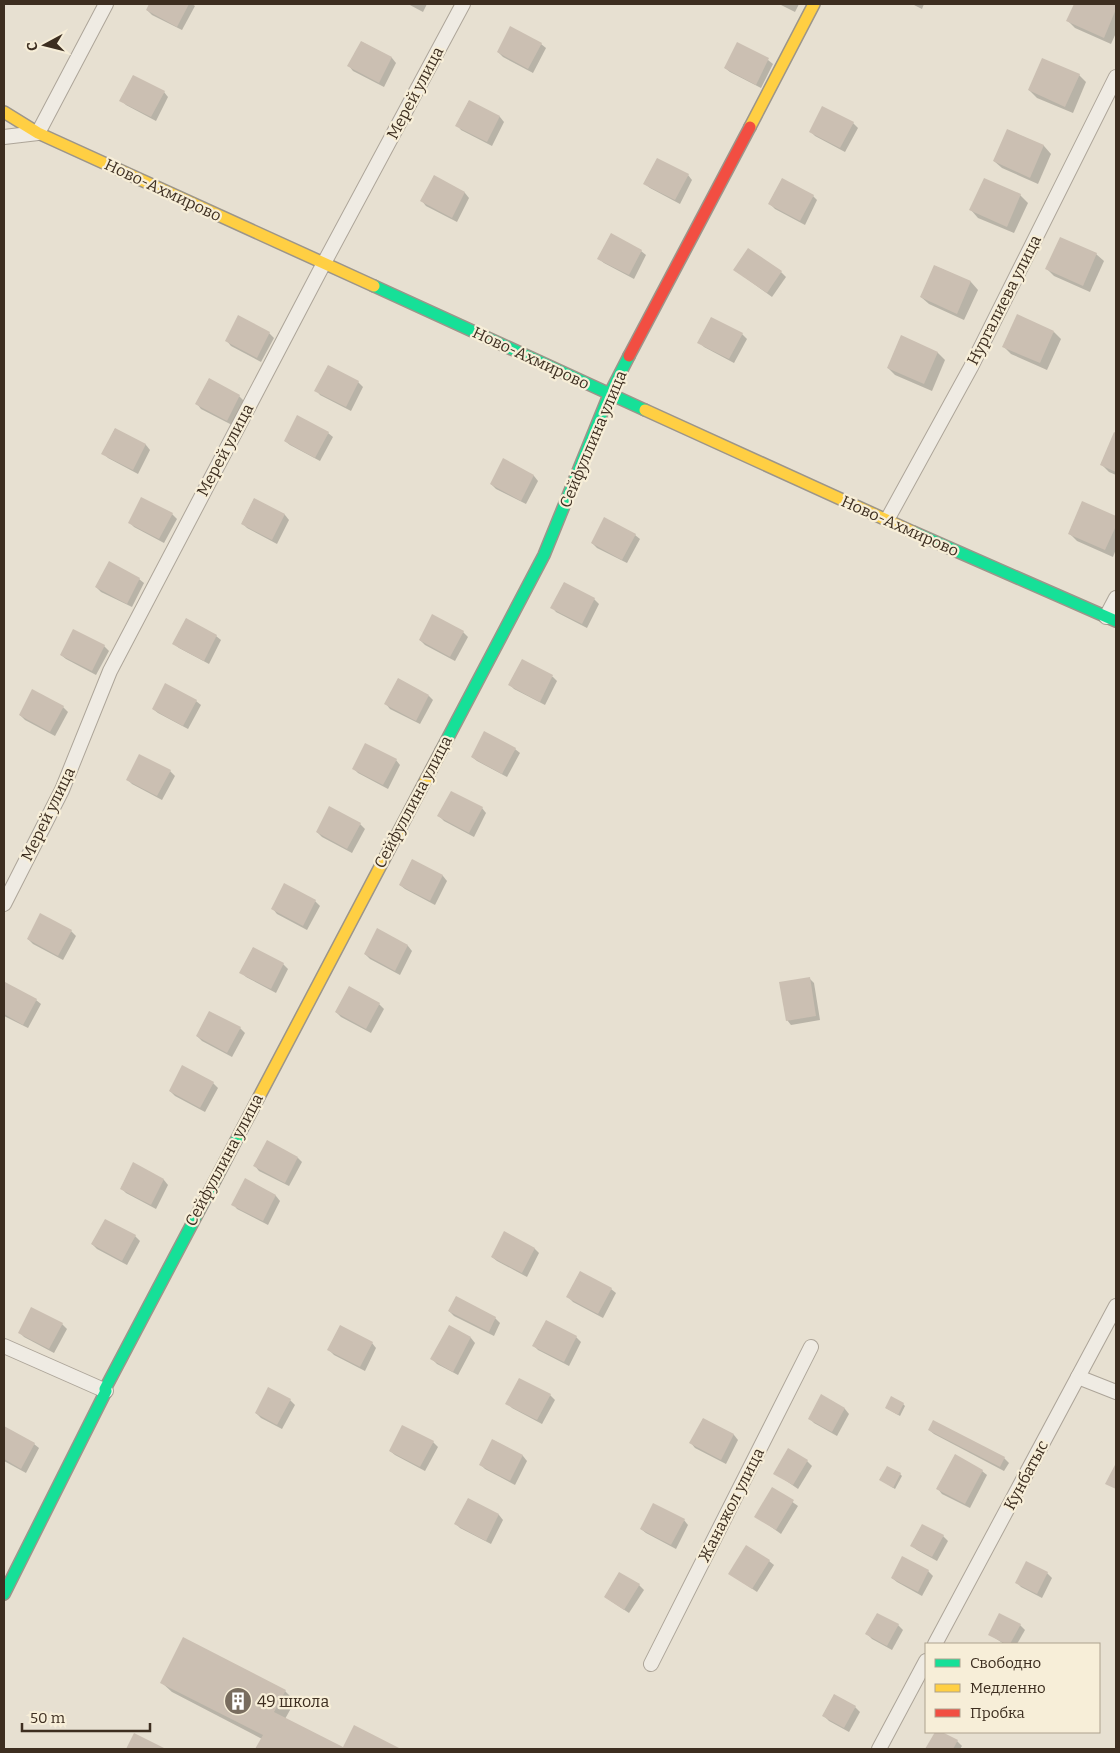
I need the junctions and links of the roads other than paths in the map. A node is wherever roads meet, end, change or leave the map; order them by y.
1 (106, 4) edge
2 (463, 4) edge
3 (814, 4) edge
4 (1116, 77) edge
5 (4, 112) edge
6 (38, 133) junction
7 (4, 137) edge
8 (324, 263) junction
9 (609, 394) junction
10 (887, 520) junction
11 (1116, 598) edge
12 (1111, 619) edge
13 (4, 904) edge
14 (1116, 1306) edge
15 (4, 1346) edge
16 (811, 1347) dead end
17 (1078, 1377) junction
18 (106, 1391) junction
19 (1116, 1392) edge
20 (4, 1594) edge
21 (936, 1643) edge
22 (925, 1663) edge
23 (651, 1664) dead end
24 (879, 1749) edge

1 - 6 street
2 - 8 street, Мерей улица
3 - 9 street, Сейфуллина улица
4 - 10 street, Нургалиева улица
5 - 6 street, Ново-Ахмирово
6 - 7 street
6 - 8 street, Ново-Ахмирово
8 - 9 street, Ново-Ахмирово
8 - 13 street, Мерей улица
9 - 10 street, Ново-Ахмирово
9 - 18 street, Сейфуллина улица
10 - 12 street, Ново-Ахмирово
11 - 12 street
14 - 17 street, Кунбатыс
15 - 18 street
16 - 23 street, Жанажол улица
17 - 19 street
17 - 21 street, Кунбатыс
18 - 20 street, Сейфуллина улица
22 - 24 street

